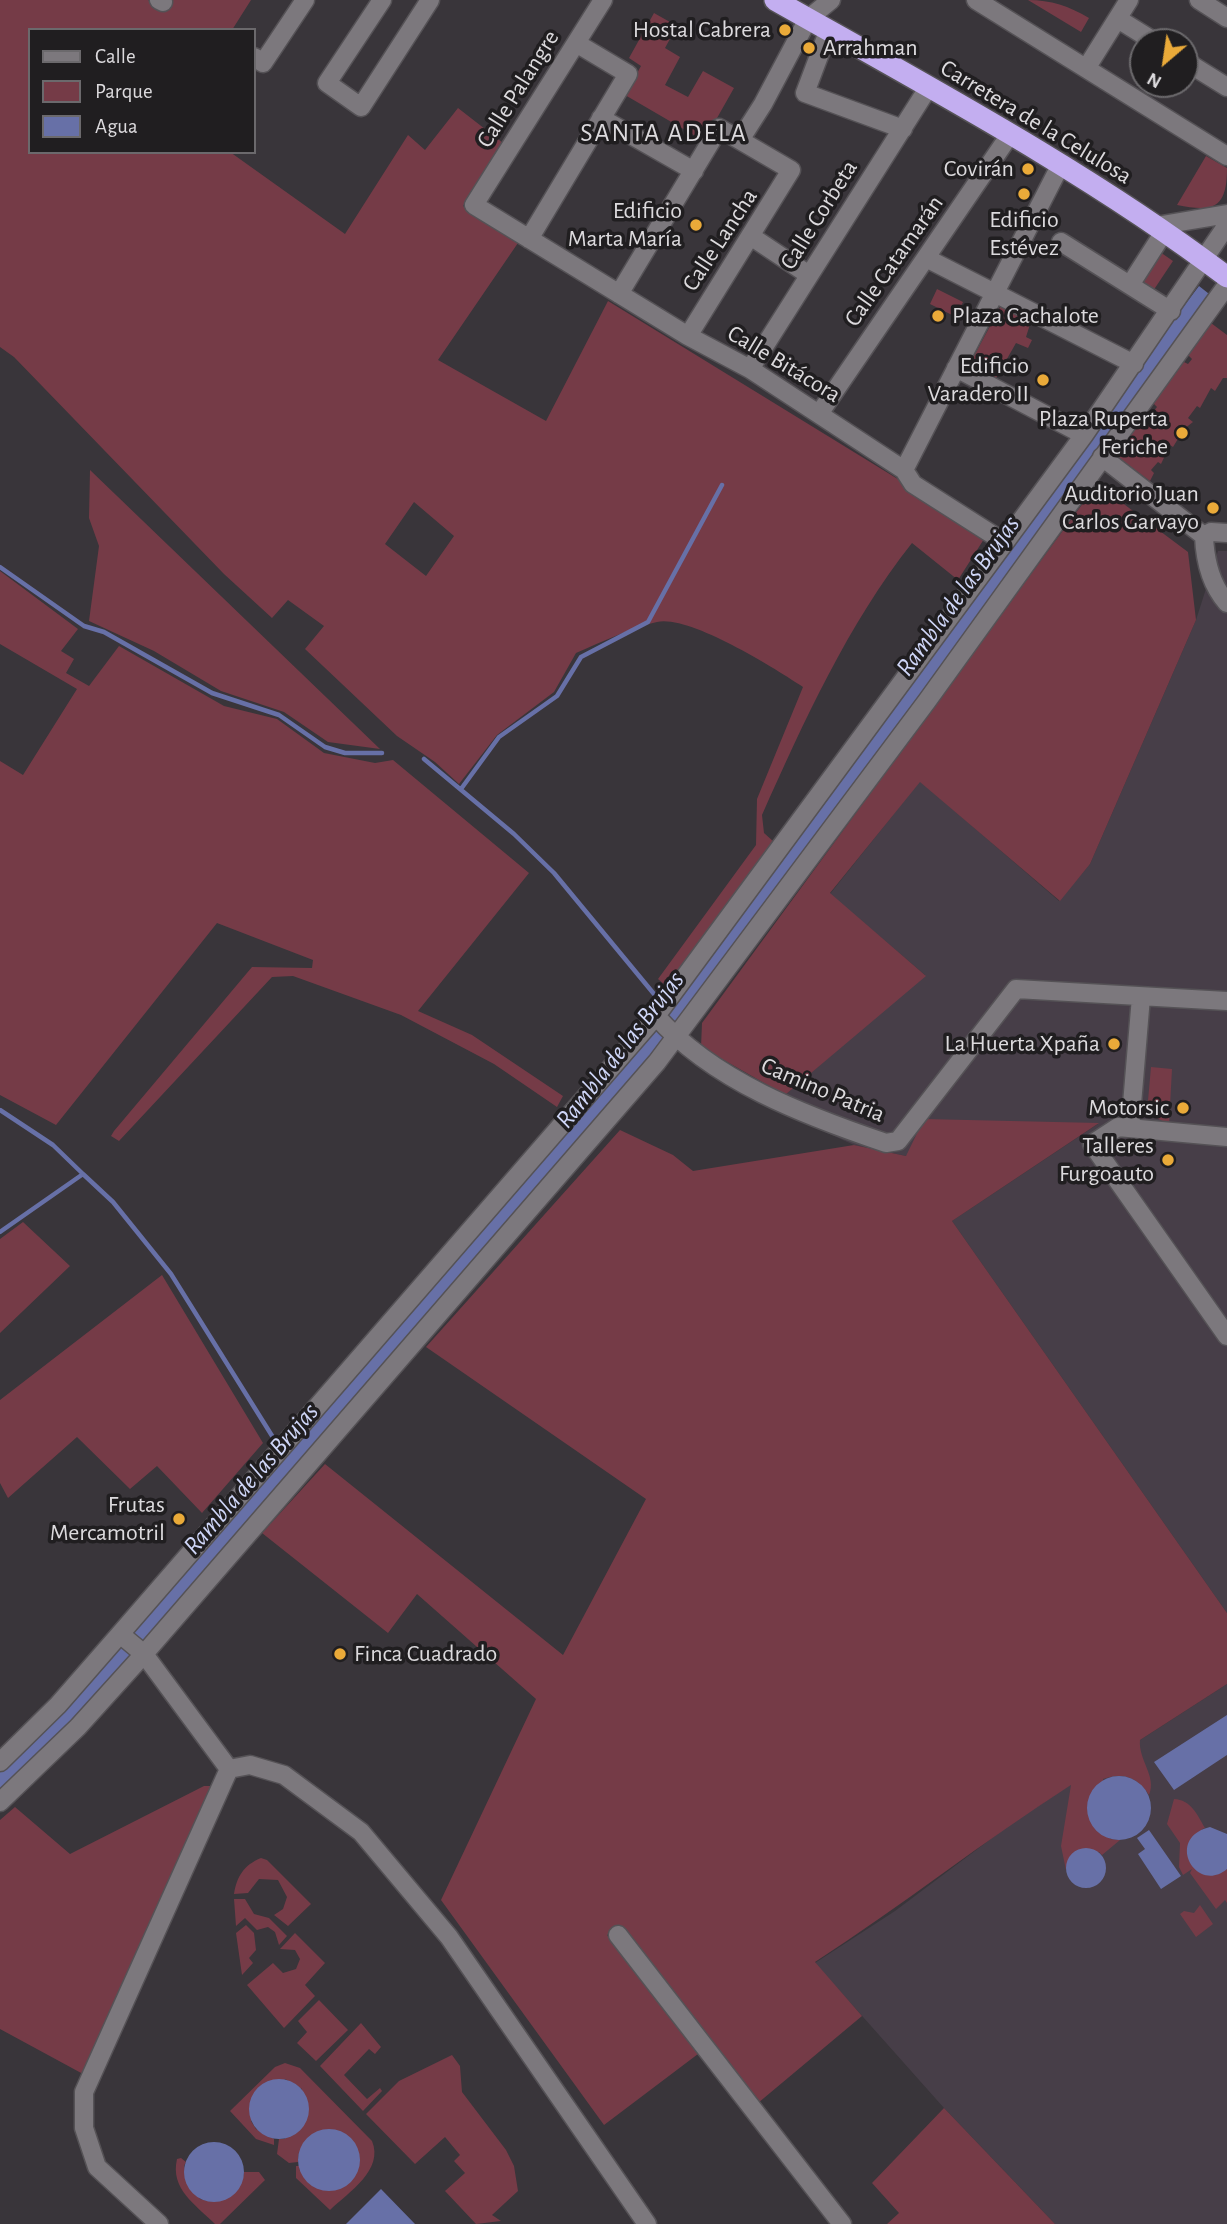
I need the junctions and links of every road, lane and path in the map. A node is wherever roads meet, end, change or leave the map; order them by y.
1 (305, 0) edge
2 (382, 0) edge
3 (430, 0) edge
4 (603, 0) edge
5 (775, 0) edge
6 (831, 0) edge
7 (976, 0) edge
8 (1129, 0) edge
9 (1199, 0) edge
10 (1227, 18) edge
11 (808, 19) junction
12 (1118, 19) junction
13 (1132, 28) edge
14 (828, 32) junction
15 (576, 43) junction
16 (256, 58) edge
17 (1087, 67) junction
18 (1199, 70) edge
19 (1227, 87) edge
20 (928, 88) junction
21 (601, 118) junction
22 (903, 129) junction
23 (1009, 136) junction
24 (740, 140) junction
25 (1227, 156) edge
26 (1060, 166) junction
27 (694, 171) junction
28 (474, 205) joint
29 (1227, 214) edge
30 (1227, 225) edge
31 (1160, 229) junction
32 (752, 237) junction
33 (529, 239) junction
34 (1061, 242) dead end
35 (926, 258) junction
36 (1205, 260) junction
37 (809, 275) junction
38 (1227, 277) edge
39 (1130, 285) junction
40 (1227, 285) edge
41 (995, 293) junction
42 (618, 294) junction
43 (1171, 311) junction
44 (688, 336) junction
45 (1134, 364) junction
46 (956, 368) junction
47 (750, 369) junction
48 (819, 414) junction
49 (1084, 435) junction
50 (1102, 457) junction
51 (904, 470) junction
52 (1227, 533) edge
53 (1204, 536) junction
54 (1004, 542) junction
55 (1227, 603) edge
56 (1141, 997) junction
57 (1227, 1001) edge
58 (666, 1027) junction
59 (1130, 1128) junction
60 (1227, 1137) edge
61 (1227, 1336) edge
62 (122, 1636) junction
63 (142, 1652) junction
64 (0, 1762) edge
65 (229, 1769) junction
66 (0, 1802) edge
67 (618, 1935) dead end
68 (159, 2224) edge
69 (647, 2224) edge
70 (842, 2224) edge

1 - 16 street
2 - 3 street
4 - 15 street, Calle Palangre
5 - 11 highway, Carretera de la Celulosa
6 - 11 street
7 - 17 street
8 - 12 street
9 - 10 street
11 - 14 highway, Carretera de la Celulosa
11 - 24 street
12 - 13 street
12 - 17 street
14 - 20 highway, Carretera de la Celulosa
14 - 22 street
15 - 21 street
15 - 28 street, Calle Palangre
17 - 25 street
18 - 19 street
20 - 22 street, Calle Corbeta
20 - 23 highway, Carretera de la Celulosa
21 - 27 street
21 - 33 street
22 - 37 street, Calle Corbeta
23 - 26 highway, Carretera de la Celulosa
23 - 35 street, Calle Catamarán
24 - 27 street
24 - 32 street, Calle Lancha
26 - 31 highway, Carretera de la Celulosa
26 - 41 street
27 - 42 street
28 - 33 street, Calle Bitácora
29 - 31 street
30 - 36 street
31 - 36 highway, Carretera de la Celulosa
31 - 39 street
32 - 37 street
32 - 44 street, Calle Lancha
33 - 42 street, Calle Bitácora
34 - 39 street
35 - 41 street
35 - 48 street, Calle Catamarán
36 - 38 highway, Carretera de la Celulosa
36 - 43 street
37 - 47 street, Calle Corbeta
39 - 43 street
40 - 50 street
41 - 45 street
41 - 46 street
42 - 44 street, Calle Bitácora
43 - 45 street
44 - 47 street, Calle Bitácora
45 - 49 street
46 - 49 street
46 - 51 street
47 - 48 street, Calle Bitácora
48 - 51 street, Calle Bitácora
49 - 54 street
50 - 53 street
50 - 58 street
51 - 54 street, Calle Bitácora
52 - 53 street
53 - 55 street
54 - 58 street
56 - 57 street
56 - 58 street, Camino Patria
56 - 59 street
58 - 62 street
58 - 63 street
59 - 60 street
59 - 61 street
62 - 63 street
62 - 64 street
63 - 65 street
63 - 66 street
65 - 68 street
65 - 69 street
67 - 70 street

